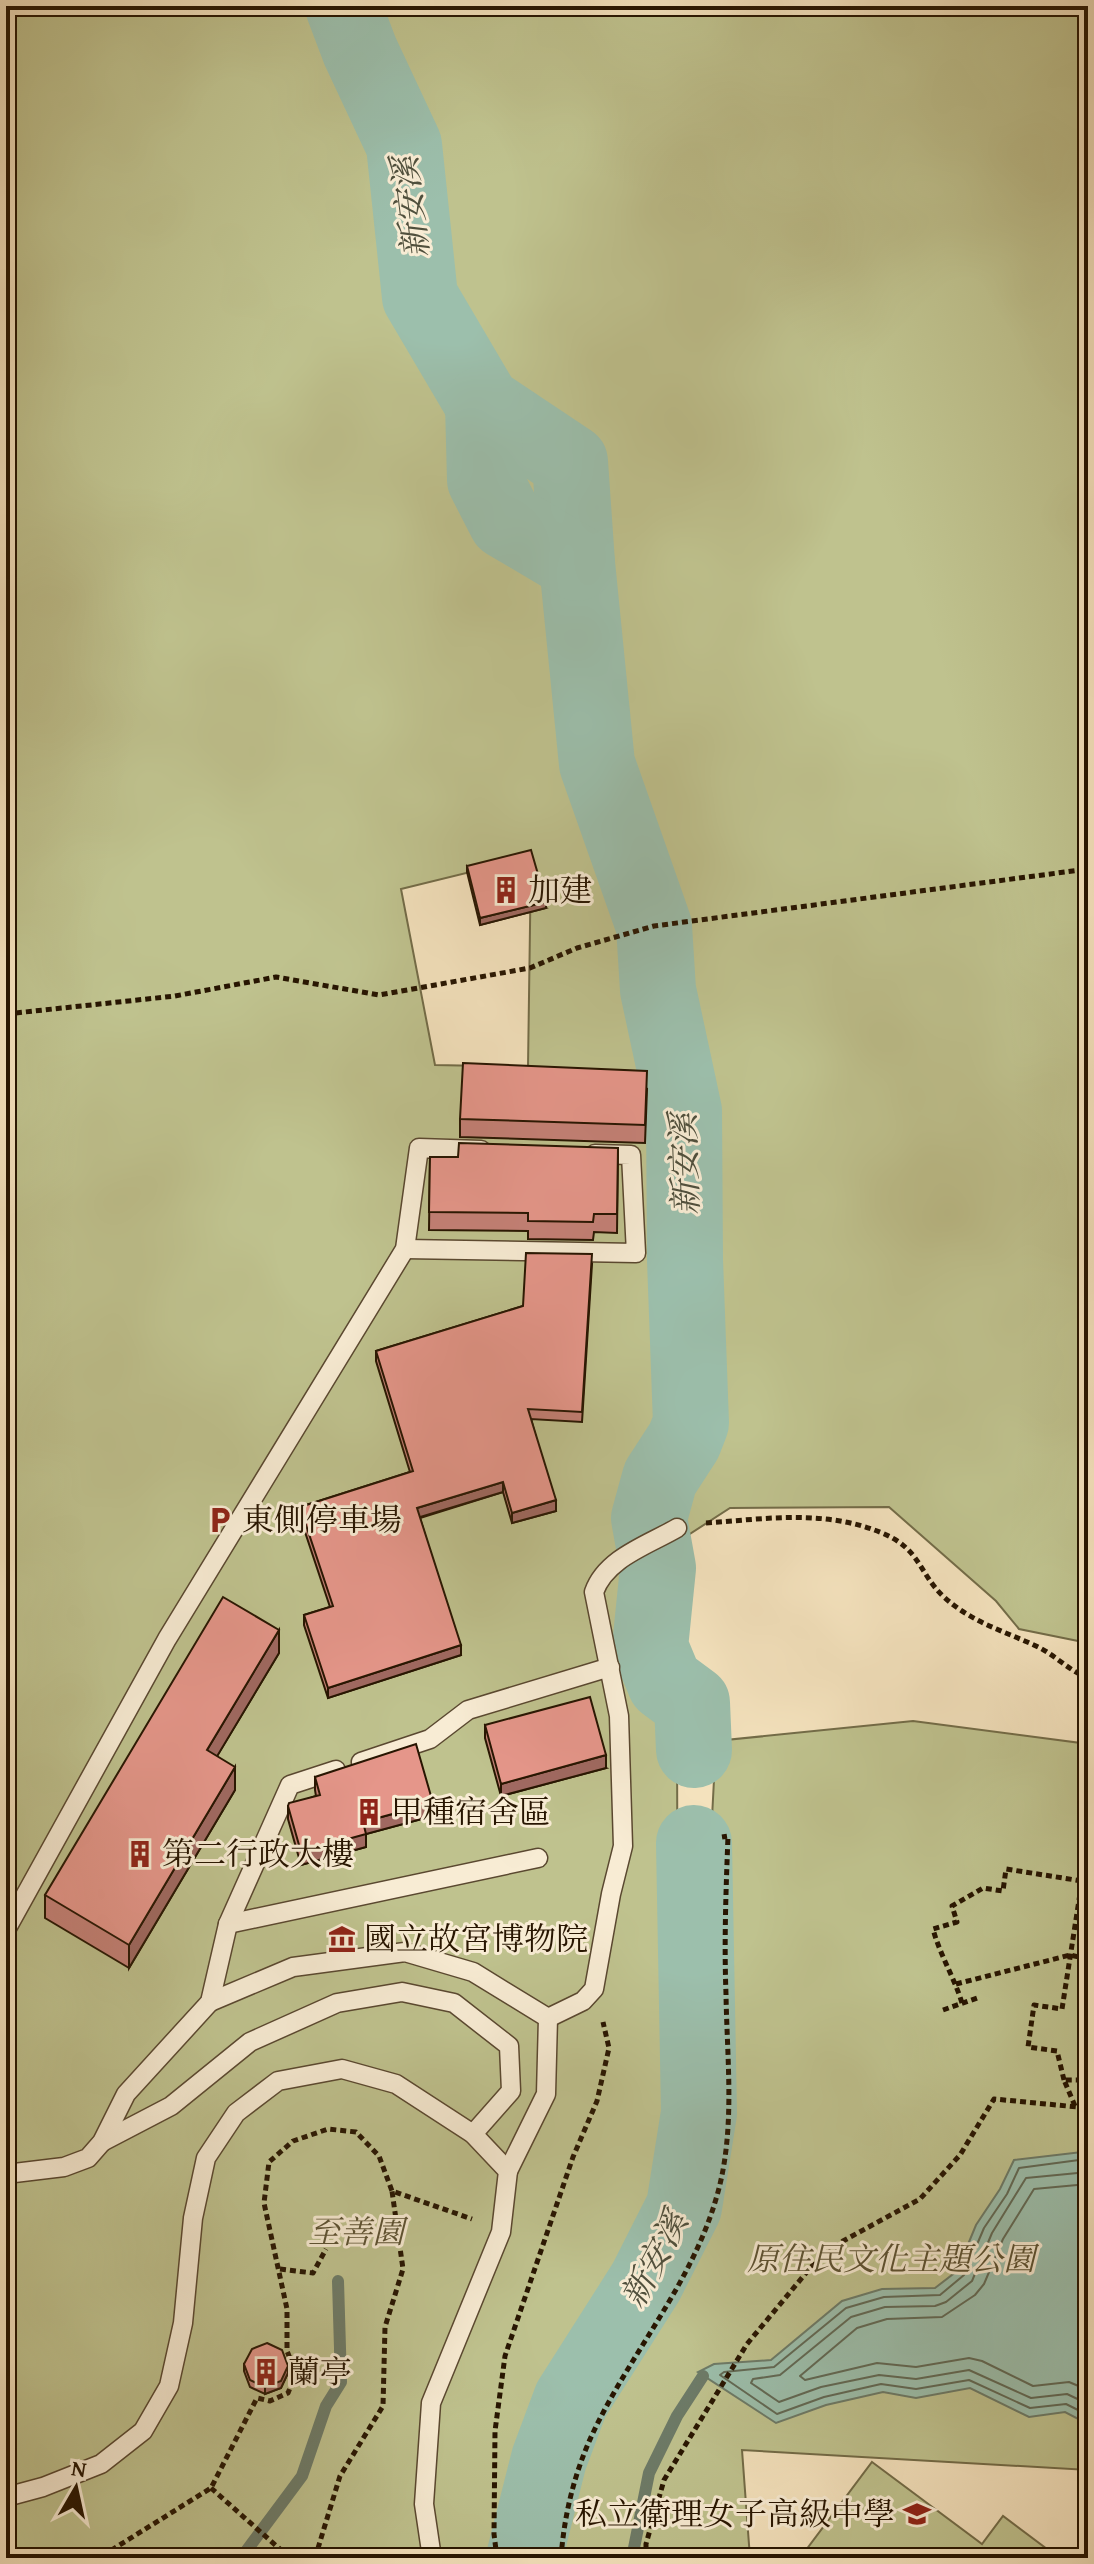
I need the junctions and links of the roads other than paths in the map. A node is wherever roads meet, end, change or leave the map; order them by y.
1 (495, 1150) edge
2 (571, 1153) edge
3 (405, 1249) junction
4 (677, 1528) road end
5 (610, 1667) junction
6 (538, 1858) dead end
7 (228, 1924) junction
8 (6, 1930) edge
9 (210, 2002) junction
10 (548, 2018) junction
11 (473, 2134) junction
12 (102, 2142) junction
13 (508, 2171) junction
14 (6, 2174) edge
15 (6, 2497) edge
16 (432, 2558) edge

1 - 3 lane
2 - 3 lane
3 - 8 lane
4 - 5 lane
5 - 7 lane
5 - 10 lane
6 - 7 lane
7 - 9 lane
9 - 10 lane
9 - 12 lane
10 - 13 lane
11 - 12 lane
11 - 13 lane
11 - 15 lane
12 - 14 lane
13 - 16 lane

